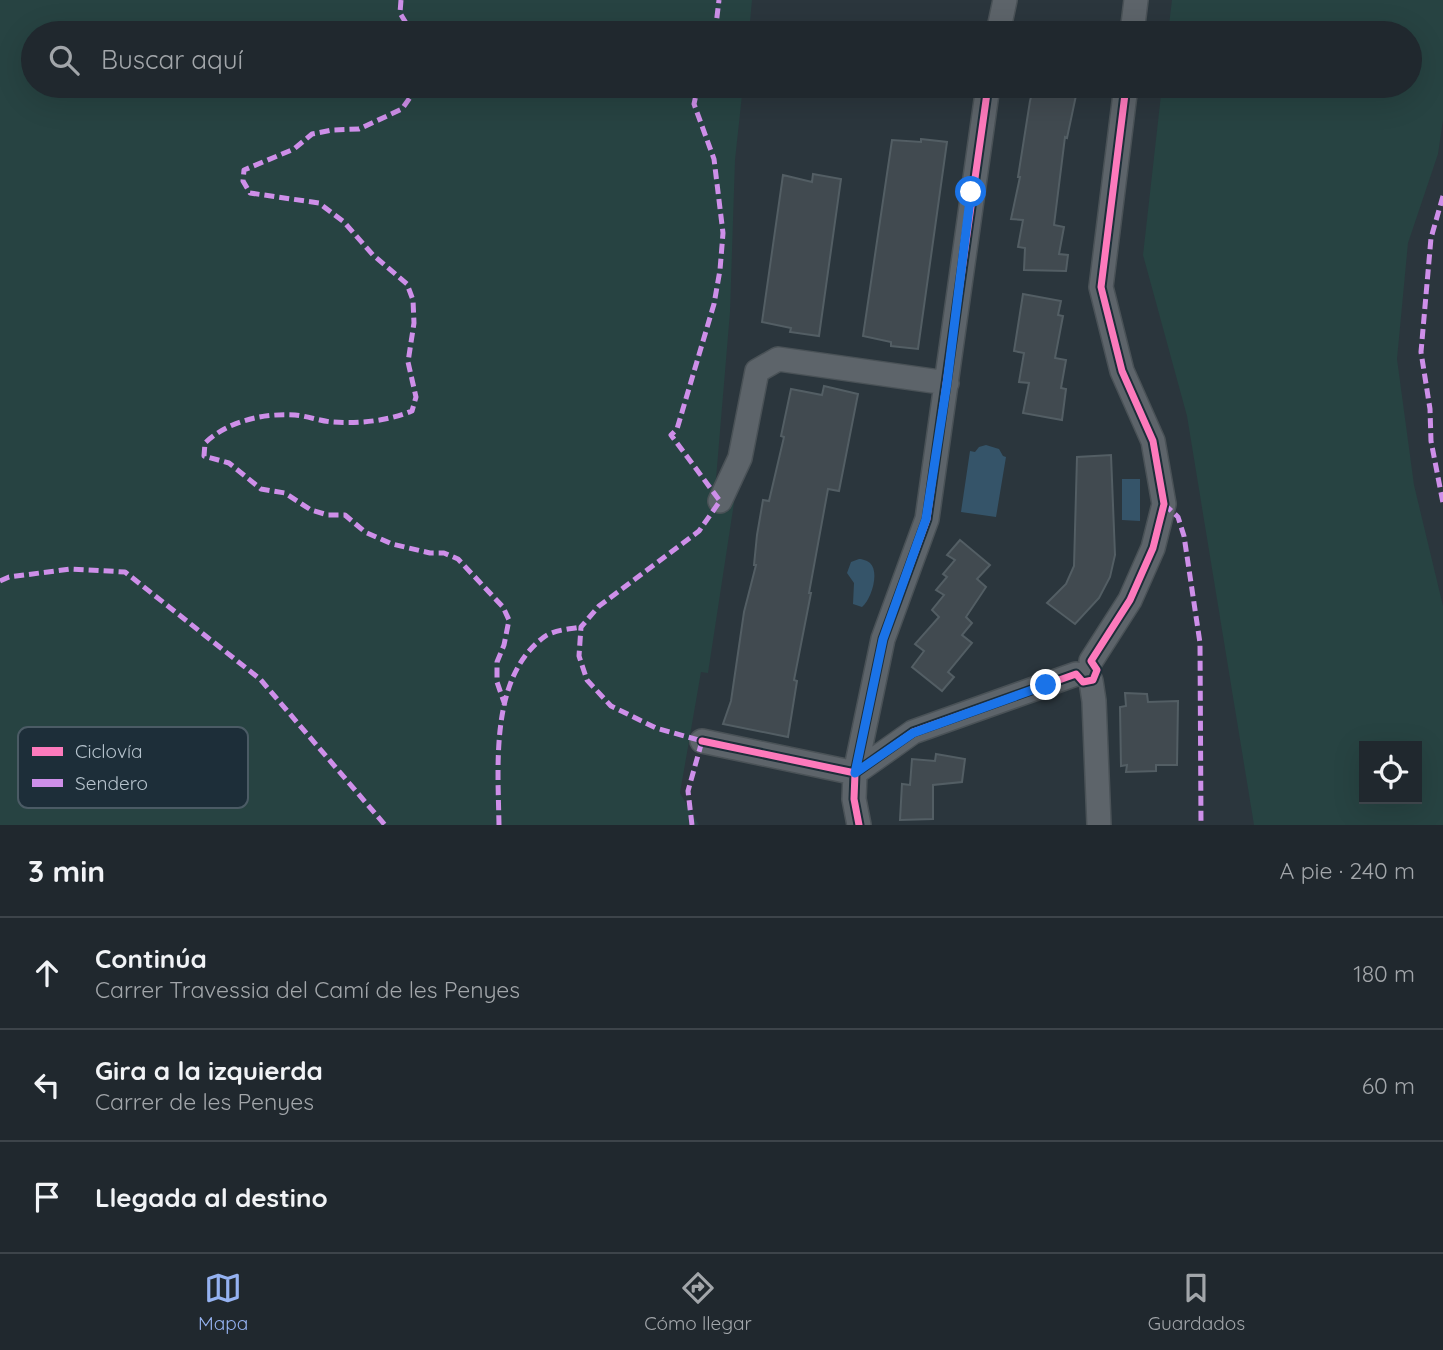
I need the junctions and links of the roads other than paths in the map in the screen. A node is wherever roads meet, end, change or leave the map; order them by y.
1 (1005, 0) edge
2 (1136, 0) edge
3 (1001, 21) edge
4 (1133, 21) edge
5 (986, 98) edge
6 (1125, 98) edge
7 (947, 383) junction
8 (720, 500) dead end
9 (1086, 672) junction
10 (702, 741) dead end
11 (855, 773) junction
12 (859, 825) edge
13 (1099, 825) edge

1 - 3 street
2 - 4 street
5 - 7 street
6 - 9 street
7 - 8 street
7 - 11 street
9 - 11 street
9 - 13 street
10 - 11 street
11 - 12 street

